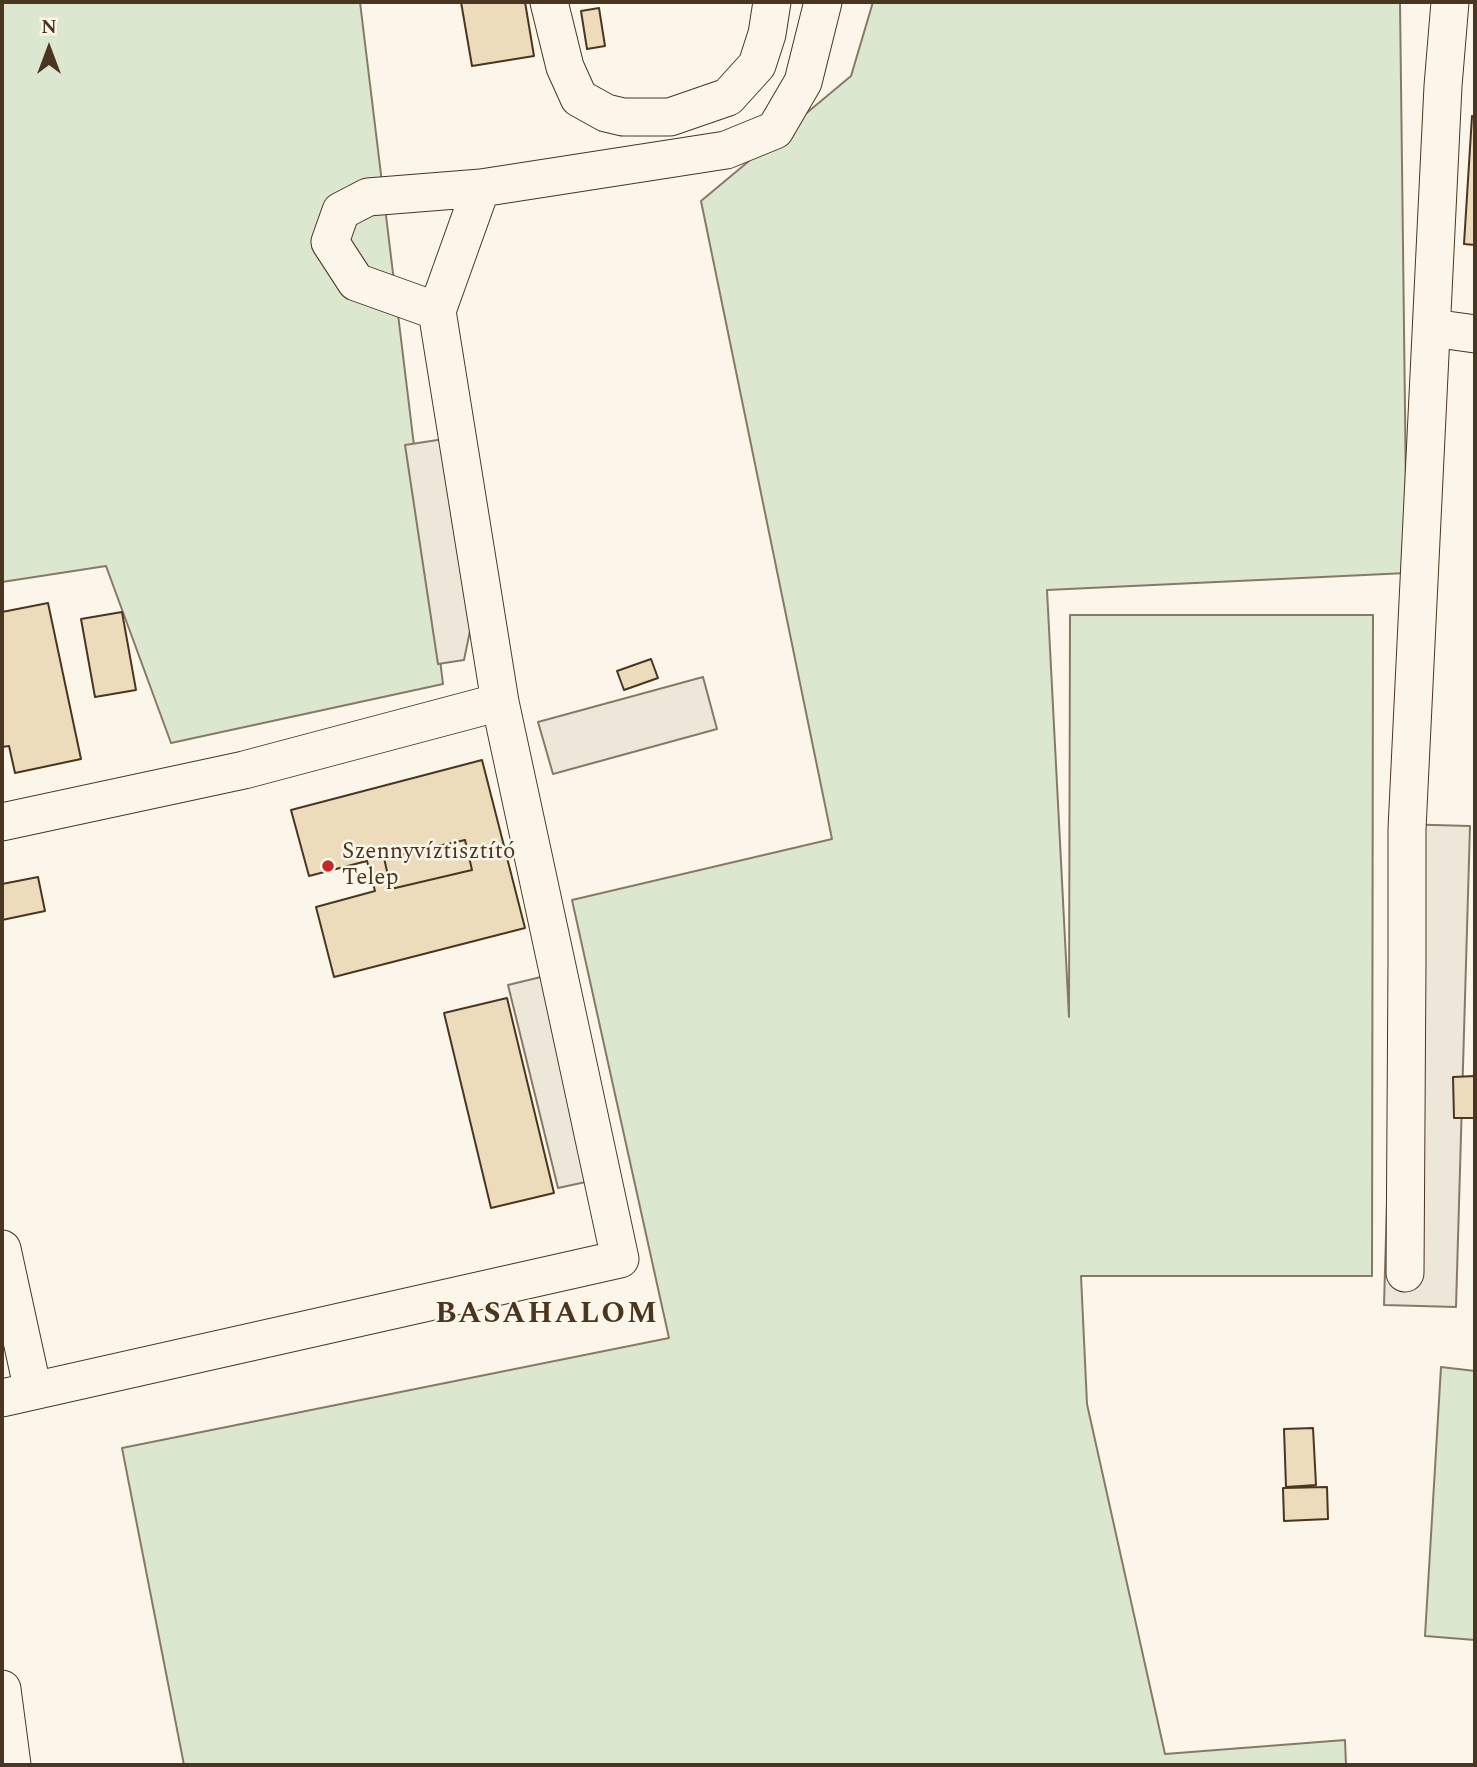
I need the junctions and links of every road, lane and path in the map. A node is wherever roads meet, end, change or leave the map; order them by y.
1 (549, 2) edge
2 (772, 2) edge
3 (824, 2) edge
4 (1450, 2) edge
5 (607, 113) junction
6 (597, 171) junction
7 (481, 188) junction
8 (437, 311) junction
9 (1432, 328) junction
10 (1475, 334) edge
11 (500, 702) junction
12 (2, 822) edge
13 (2, 1249) edge
14 (1405, 1273) dead end
15 (18, 1394) edge
16 (2, 1689) edge
17 (12, 1765) edge

1 - 5 street
2 - 5 street
3 - 6 street
4 - 9 street
5 - 6 street
6 - 7 street
7 - 8 street
7 - 8 street
8 - 11 street
9 - 10 street
9 - 14 street
11 - 12 street
11 - 15 street
13 - 15 street
16 - 17 street

